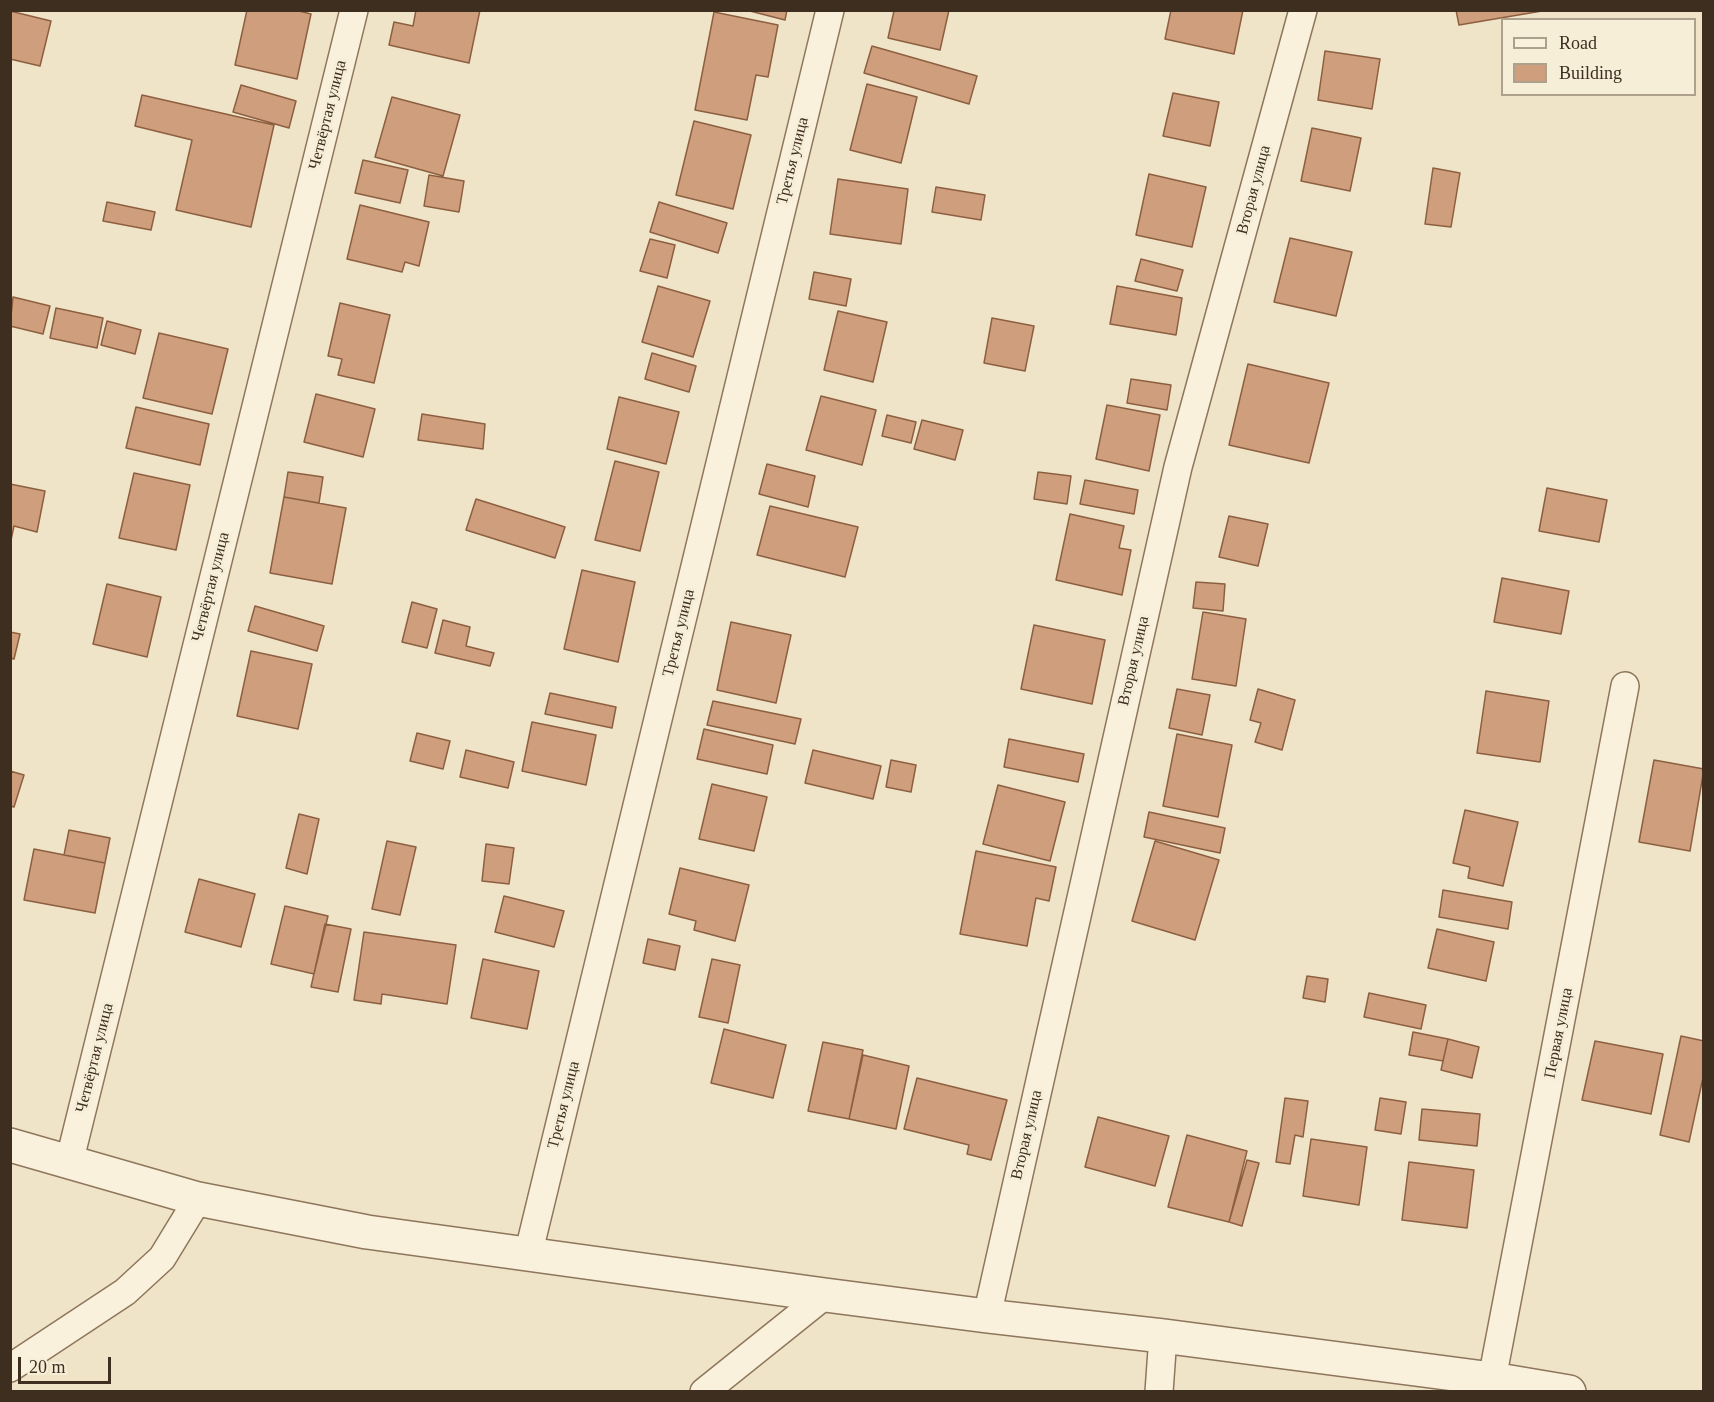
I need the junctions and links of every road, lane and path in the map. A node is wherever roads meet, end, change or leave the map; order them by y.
1 (354, 10) edge
2 (830, 10) edge
3 (1303, 10) edge
4 (1625, 686) dead end
5 (10, 1145) edge
6 (69, 1163) junction
7 (198, 1199) junction
8 (528, 1255) junction
9 (825, 1295) junction
10 (987, 1316) junction
11 (1163, 1336) junction
12 (10, 1368) edge
13 (1492, 1379) junction
14 (704, 1392) edge
15 (1160, 1392) edge
16 (1569, 1392) edge

1 - 6 street, Четвёртая улица
2 - 8 street, Третья улица
3 - 10 street, Вторая улица
4 - 13 street, Первая улица
5 - 6 street
6 - 7 street
7 - 8 street
7 - 12 street
8 - 9 street
9 - 10 street
9 - 14 street
10 - 11 street
11 - 13 street
11 - 15 street
13 - 16 street

